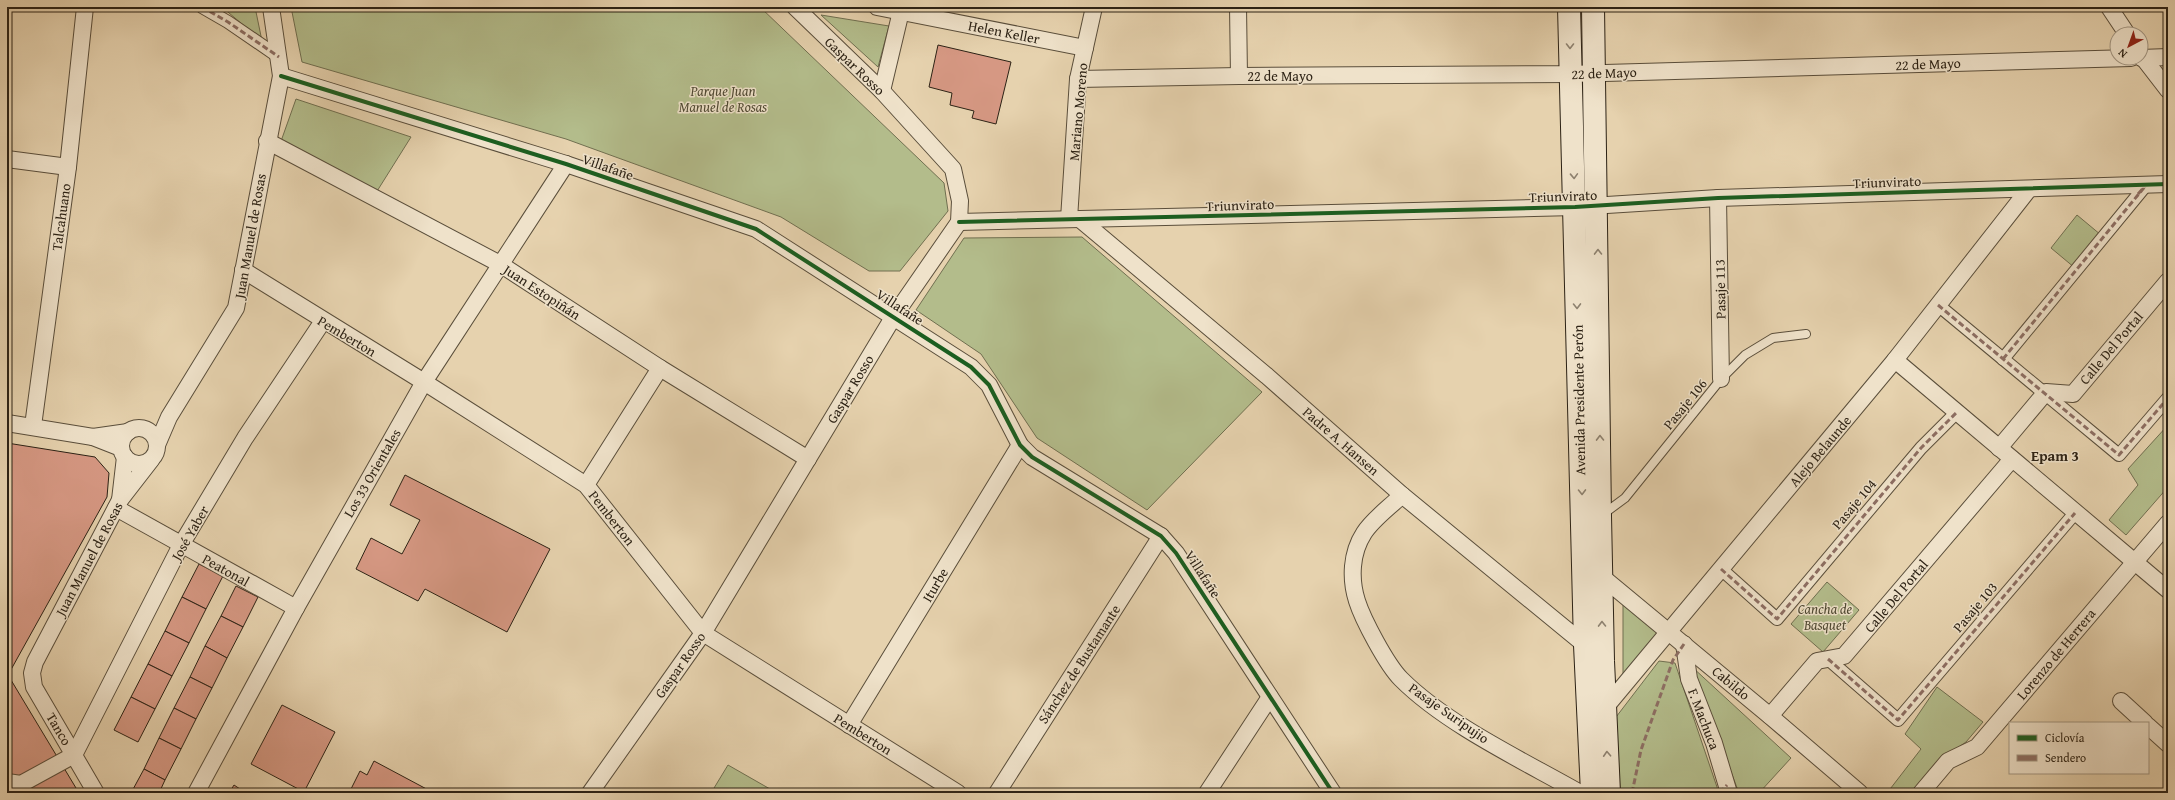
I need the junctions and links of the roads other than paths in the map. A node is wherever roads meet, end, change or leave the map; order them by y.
1 (85, 7) edge
2 (202, 7) edge
3 (271, 7) edge
4 (794, 7) edge
5 (877, 7) edge
6 (1094, 7) edge
7 (1238, 7) edge
8 (1569, 7) edge
9 (1593, 7) edge
10 (2109, 7) edge
11 (901, 9) edge
12 (2122, 26) edge
13 (1084, 48) junction
14 (279, 57) junction
15 (2149, 57) edge
16 (2168, 57) edge
17 (2109, 58) edge
18 (2147, 66) edge
19 (1594, 73) junction
20 (1570, 74) junction
21 (282, 76) junction
22 (1239, 76) junction
23 (1078, 79) junction
24 (2168, 90) edge
25 (882, 91) junction
26 (267, 141) junction
27 (7, 159) edge
28 (566, 164) junction
29 (68, 167) junction
30 (2168, 184) edge
31 (2029, 189) junction
32 (2142, 190) junction
33 (1718, 198) junction
34 (1597, 206) junction
35 (1575, 207) junction
36 (1075, 219) junction
37 (959, 222) junction
38 (500, 264) junction
39 (243, 270) junction
40 (2168, 281) edge
41 (1938, 305) junction
42 (894, 316) junction
43 (323, 321) junction
44 (1806, 334) dead end
45 (2003, 359) junction
46 (1895, 360) junction
47 (660, 368) junction
48 (1721, 380) junction
49 (424, 382) junction
50 (2046, 392) junction
51 (2168, 398) edge
52 (1957, 412) junction
53 (169, 417) junction
54 (7, 423) edge
55 (33, 426) junction
56 (132, 430) junction
57 (93, 436) junction
58 (157, 445) junction
59 (1020, 445) junction
60 (1999, 448) junction
61 (123, 453) junction
62 (808, 458) junction
63 (2012, 459) junction
64 (151, 460) junction
65 (586, 485) junction
66 (1402, 495) junction
67 (118, 504) junction
68 (2075, 513) junction
69 (1600, 516) junction
70 (2168, 523) edge
71 (1161, 536) junction
72 (181, 545) junction
73 (2134, 563) junction
74 (1721, 569) junction
75 (1601, 576) junction
76 (2168, 590) edge
77 (296, 608) junction
78 (1669, 632) junction
79 (703, 633) junction
80 (1684, 644) junction
81 (1585, 645) junction
82 (1828, 659) junction
83 (1603, 661) junction
84 (35, 662) joint
85 (1270, 697) junction
86 (2121, 701) dead end
87 (1605, 708) junction
88 (1770, 716) junction
89 (2144, 722) edge
90 (850, 725) junction
91 (2149, 727) edge
92 (2168, 744) edge
93 (74, 755) junction
94 (7, 782) edge
95 (96, 793) edge
96 (196, 793) edge
97 (590, 793) edge
98 (958, 793) edge
99 (997, 793) edge
100 (1207, 793) edge
101 (1333, 793) edge
102 (1580, 793) edge
103 (1592, 793) edge
104 (1609, 793) edge
105 (1729, 793) edge
106 (1860, 793) edge
107 (1921, 793) edge

1 - 29 street, Talcahuano
2 - 14 street
3 - 14 street, Juan Manuel de Rosas
4 - 25 street, Gaspar Rosso
5 - 11 street, Helen Keller
6 - 13 street, Mariano Moreno
7 - 22 street
8 -> 20 main road, Avenida Presidente Perón
9 - 19 main road, Avenida Presidente Perón
10 - 12 street
11 - 13 street, Helen Keller
11 - 25 street
13 - 23 street, Mariano Moreno
14 - 21 street, Juan Manuel de Rosas
15 - 16 street, 22 de Mayo
17 - 19 street, 22 de Mayo
18 - 24 street
19 - 20 street, 22 de Mayo
19 - 34 main road, Avenida Presidente Perón
20 - 22 street, 22 de Mayo
20 -> 35 main road, Avenida Presidente Perón
21 - 26 street, Juan Manuel de Rosas
21 - 28 street, Villafañe
22 - 23 street, 22 de Mayo
23 - 36 street, Mariano Moreno
25 - 37 street, Gaspar Rosso
26 - 38 street, Juan Estopiñán
26 - 39 street, Juan Manuel de Rosas
27 - 29 street
28 - 38 street, Los 33 Orientales
28 - 42 street, Villafañe
29 - 55 street, Talcahuano
30 - 32 street, Triunvirato
31 - 32 street, Triunvirato
31 - 33 street, Triunvirato
31 - 41 street, Alejo Belaunde
32 - 45 street
33 - 34 street, Triunvirato
33 - 48 street, Pasaje 113
34 - 35 street, Triunvirato
69 -> 34 main road, Avenida Presidente Perón
35 - 36 street, Triunvirato
35 -> 81 main road, Avenida Presidente Perón
36 - 37 street, Triunvirato
36 - 66 street, Padre A. Hansen
37 - 42 street, Gaspar Rosso
38 - 47 street, Juan Estopiñán
38 - 49 street, Los 33 Orientales
39 - 43 street, Pemberton
39 - 53 street, Juan Manuel de Rosas
40 - 50 street, Calle Del Portal
41 - 45 street
41 - 46 street, Alejo Belaunde
42 - 59 street, Villafañe
42 - 62 street, Gaspar Rosso
43 - 49 street, Pemberton
43 - 72 street, José Yaber
44 - 48 lane, Pasaje 106
45 - 50 street
46 - 52 street
46 - 74 street, Alejo Belaunde
47 - 62 street, Juan Estopiñán
47 - 65 street
48 - 69 lane, Pasaje 106
49 - 65 street, Pemberton
49 - 77 street, Los 33 Orientales
50 - 51 street
50 - 60 street
52 - 60 street
52 - 74 street, Pasaje 104
53 - 56 street
53 - 58 street, Juan Manuel de Rosas
54 - 55 street
55 - 57 street
56 - 57 street
56 - 58 street
56 - 61 street
57 - 61 street
58 - 64 street
59 - 71 street, Villafañe
59 - 90 street, Iturbe
60 - 63 street
61 - 64 street
61 - 67 street
62 - 79 street, Gaspar Rosso
63 - 68 street
63 - 82 street, Calle Del Portal
64 - 67 street, Juan Manuel de Rosas
65 - 79 street, Pemberton
66 - 81 street, Padre A. Hansen
66 - 102 street, Pasaje Suripujio
67 - 72 street, Peatonal
67 - 84 street, Juan Manuel de Rosas
68 - 73 street
68 - 82 street, Pasaje 103
69 - 75 main road, Avenida Presidente Perón
70 - 73 street, Lorenzo de Herrera
71 - 85 street, Villafañe
71 - 99 street, Sánchez de Bustamante
72 - 77 street, Peatonal
72 - 93 street, José Yaber
73 - 76 street
73 - 107 street, Lorenzo de Herrera
74 - 78 street, Alejo Belaunde
75 - 78 street, Cabildo
83 -> 75 main road, Avenida Presidente Perón
77 - 96 street, Los 33 Orientales
78 - 80 street, Cabildo
78 - 87 street, Alejo Belaunde
79 - 90 street, Pemberton
79 - 97 street, Gaspar Rosso
80 - 88 street, Cabildo
80 - 105 street, F. Machuca
81 - 83 street, Padre A. Hansen
81 - 103 main road, Avenida Presidente Perón
82 - 88 street, Calle Del Portal
83 - 87 main road, Avenida Presidente Perón
84 - 93 street, Tanco
85 - 100 street
85 - 101 street, Villafañe
86 - 89 street
104 -> 87 main road, Avenida Presidente Perón
88 - 106 street, Cabildo
90 - 98 street, Pemberton
91 - 92 street
93 - 94 street
93 - 95 street, Tanco

